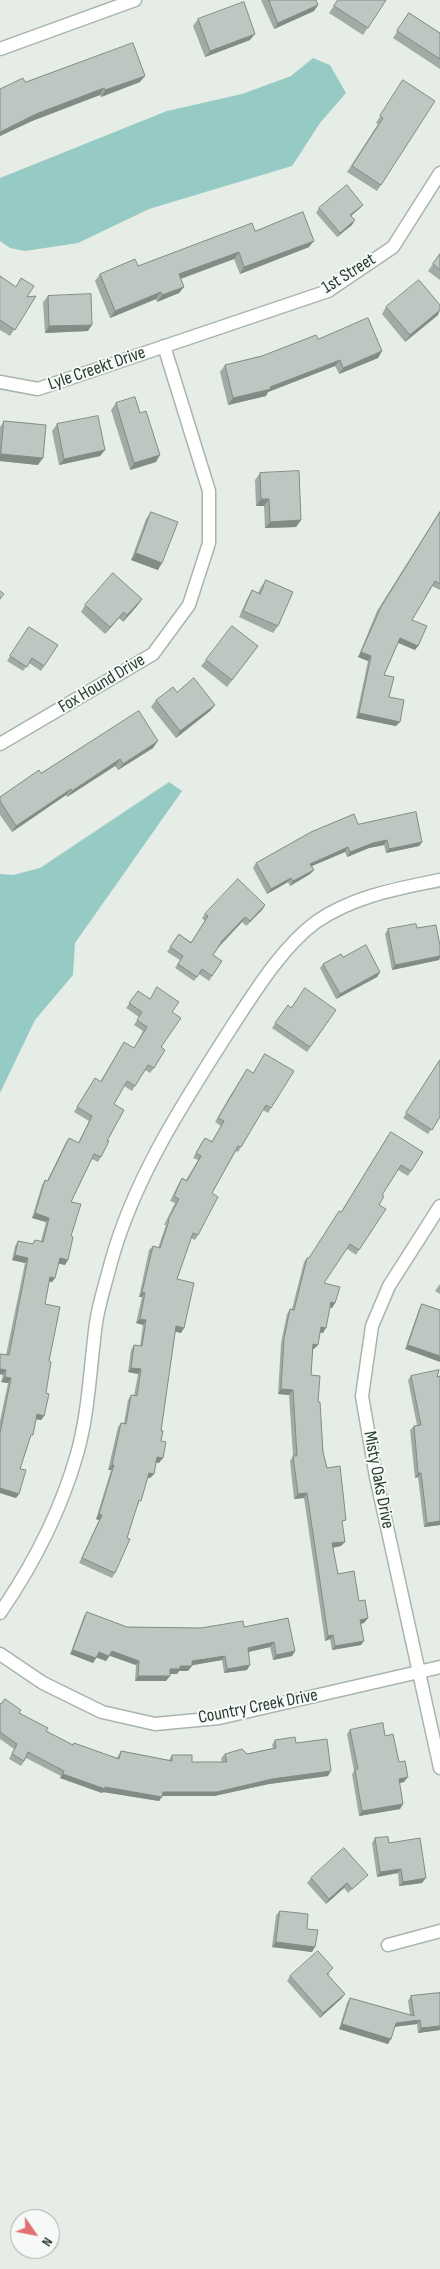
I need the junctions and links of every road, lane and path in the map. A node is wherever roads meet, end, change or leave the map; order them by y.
1 (135, 0) edge
2 (0, 49) edge
3 (440, 173) edge
4 (164, 346) junction
5 (0, 382) edge
6 (0, 744) edge
7 (440, 880) edge
8 (440, 1206) edge
9 (0, 1613) edge
10 (0, 1654) edge
11 (440, 1667) edge
12 (419, 1673) junction
13 (440, 1768) edge
14 (440, 1931) edge
15 (388, 1945) dead end

1 - 2 street
3 - 4 street, 1st Street
4 - 5 street, Lyle Creekt Drive
4 - 6 street, Fox Hound Drive
7 - 9 street
8 - 12 street, Misty Oaks Drive
10 - 12 street, Country Creek Drive
11 - 12 street, Country Creek Drive
12 - 13 street, Misty Oaks Drive
14 - 15 street

